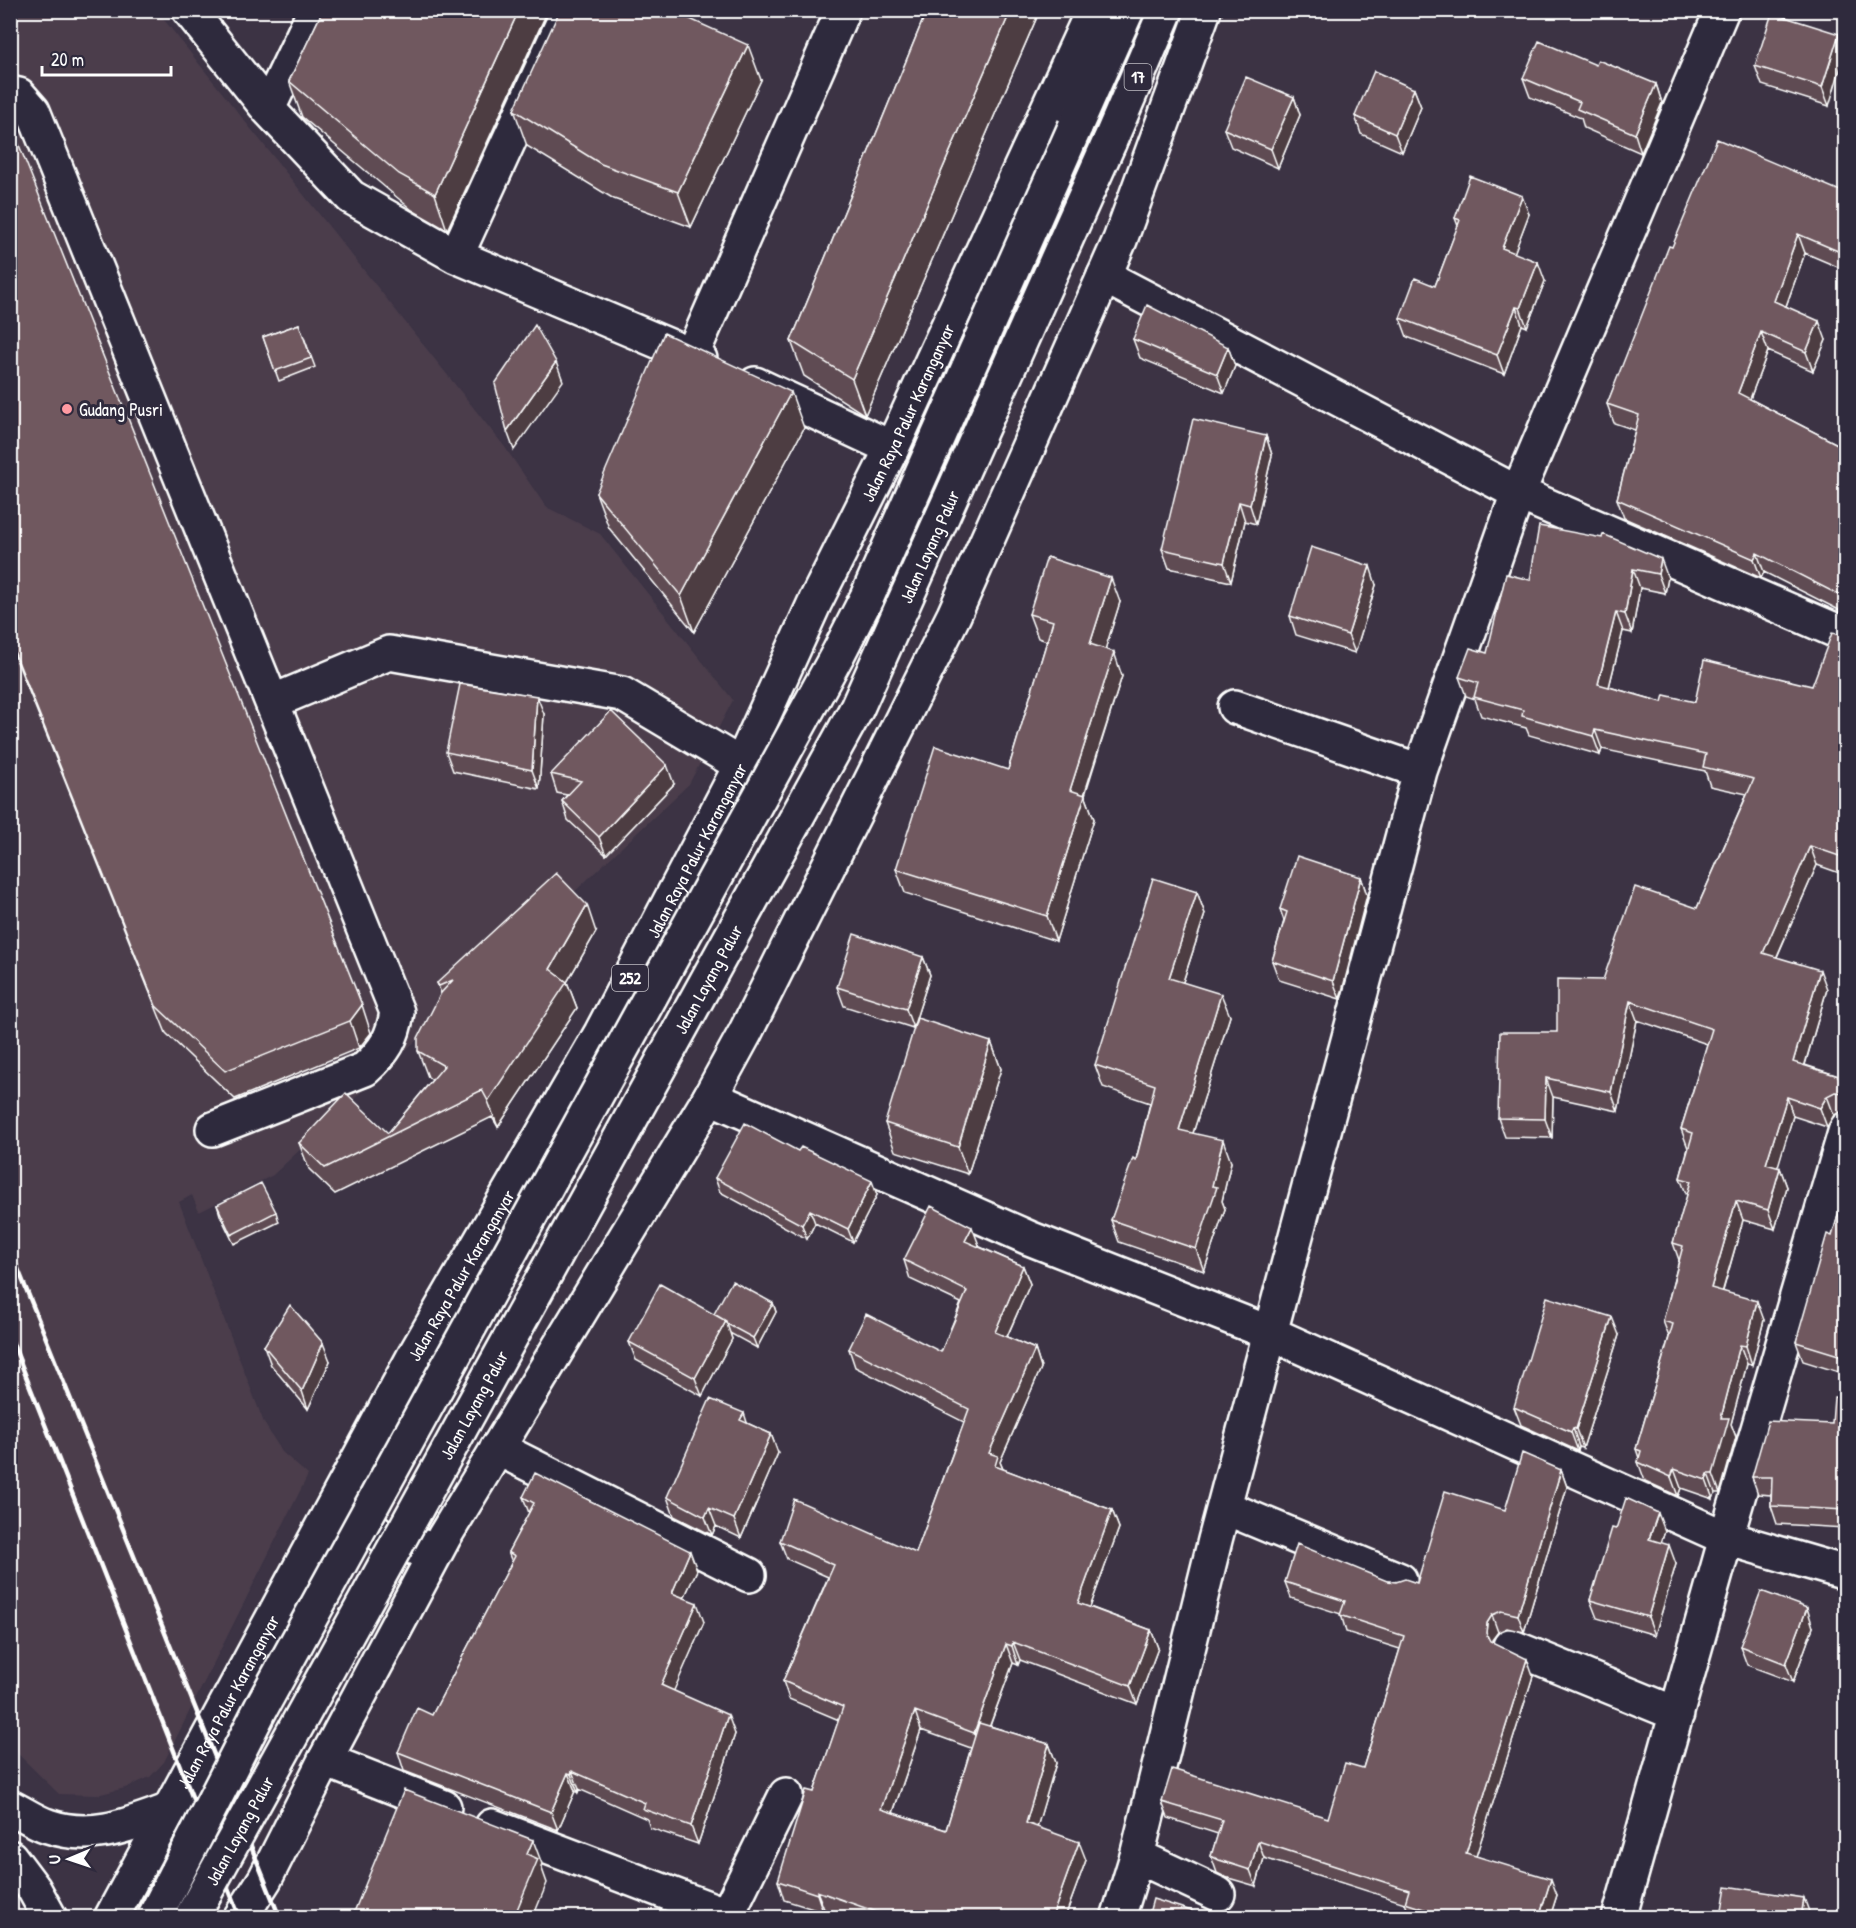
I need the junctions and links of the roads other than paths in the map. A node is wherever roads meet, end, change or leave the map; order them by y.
1 (189, 10) edge
2 (315, 10) edge
3 (569, 10) edge
4 (843, 10) edge
5 (1093, 10) edge
6 (1127, 10) edge
7 (1166, 10) edge
8 (1204, 10) edge
9 (1722, 10) edge
10 (10, 93) edge
11 (268, 109) junction
12 (1075, 127) joint
13 (456, 256) junction
14 (1104, 276) junction
15 (692, 356) junction
16 (892, 448) junction
17 (1518, 493) junction
18 (1845, 635) edge
19 (272, 702) junction
20 (1235, 706) dead end
21 (741, 765) junction
22 (1420, 771) junction
23 (710, 1097) junction
24 (213, 1129) dead end
25 (1845, 1129) edge
26 (1270, 1333) junction
27 (497, 1448) junction
28 (347, 1478) junction
29 (1224, 1507) junction
30 (444, 1536) junction
31 (1726, 1538) junction
32 (1845, 1573) edge
33 (749, 1575) dead end
34 (1400, 1580) edge
35 (1510, 1646) dead end
36 (1677, 1714) junction
37 (325, 1760) junction
38 (786, 1795) dead end
39 (10, 1807) edge
40 (170, 1810) junction
41 (1137, 1856) junction
42 (10, 1857) edge
43 (1218, 1894) dead end
44 (731, 1916) edge
45 (50, 1917) edge
46 (111, 1917) edge
47 (154, 1917) edge
48 (191, 1917) edge
49 (240, 1917) edge
50 (1118, 1917) edge
51 (1619, 1917) edge

1 - 11 main road
2 - 11 main road
3 - 13 main road
4 - 15 main road
5 - 16 main road, Jalan Raya Palur Karanganyar / 252
6 - 12 main road, Jalan Layang Palur / 17
7 - 48 main road, Jalan Layang Palur / 17, bridge
8 - 14 main road
9 - 17 main road
10 - 19 main road
11 - 13 main road
12 - 47 main road, Jalan Layang Palur / 252, bridge
13 - 15 main road
14 - 17 main road
14 - 23 main road
15 - 16 main road
16 - 21 main road, Jalan Raya Palur Karanganyar / 252
17 - 18 main road
17 - 22 main road
19 - 21 main road
19 - 24 main road
20 - 22 main road
21 - 28 main road, Jalan Raya Palur Karanganyar / 252
22 - 26 main road
23 - 26 main road
23 - 27 main road
25 - 31 main road
26 - 29 main road
26 - 31 main road
27 - 30 main road
27 - 33 main road
28 - 30 main road
28 - 40 main road, Jalan Raya Palur Karanganyar / 252
29 - 34 main road
29 - 41 main road
30 - 37 main road
31 - 32 main road
31 - 36 main road
35 - 36 main road
36 - 51 main road
37 - 44 main road
37 - 49 main road
38 - 44 main road
39 - 40 main road
40 - 46 main road, Jalan Raya Palur Karanganyar / 252
41 - 43 main road
41 - 50 main road
42 - 45 main road

